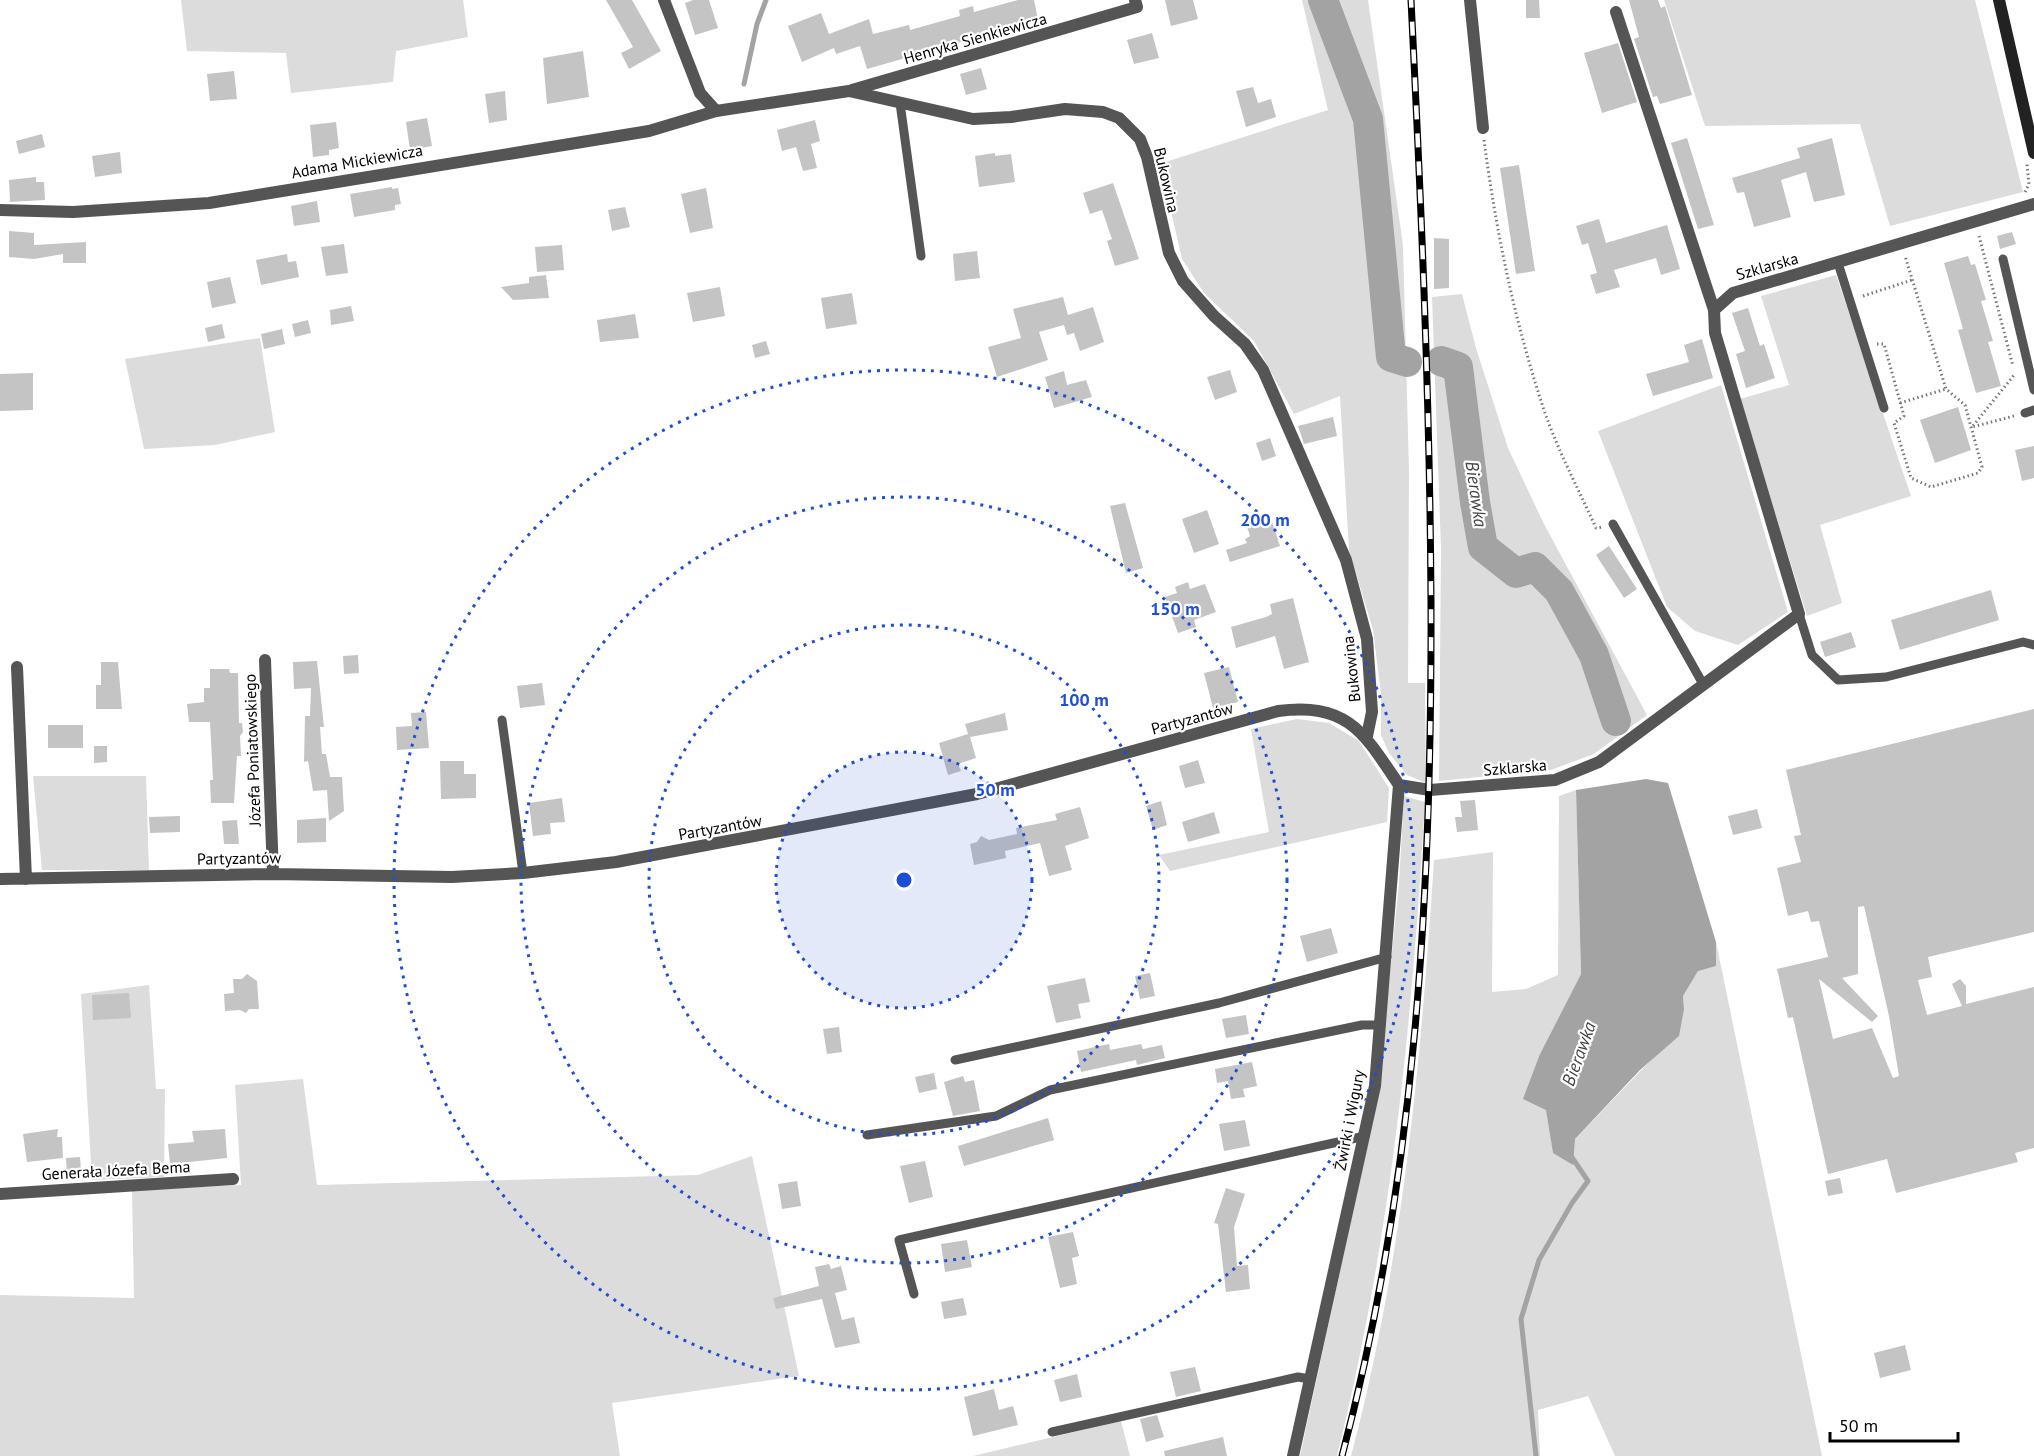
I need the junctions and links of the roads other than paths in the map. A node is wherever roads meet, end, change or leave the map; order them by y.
1 (664, 0) edge
2 (1135, 0) edge
3 (1470, 0) edge
4 (1999, 0) edge
5 (1616, 12) dead end
6 (849, 91) junction
7 (900, 103) junction
8 (716, 111) junction
9 (1483, 128) road end
10 (2030, 157) edge
11 (2029, 205) edge
12 (0, 210) edge
13 (921, 256) dead end
14 (2003, 259) dead end
15 (1838, 263) junction
16 (1714, 310) junction
17 (2034, 390) edge
18 (1884, 408) dead end
19 (1613, 524) road end
20 (1799, 614) junction
21 (2034, 645) edge
22 (265, 660) dead end
23 (17, 667) dead end
24 (1703, 684) junction
25 (502, 720) dead end
26 (1367, 736) junction
27 (1399, 785) junction
28 (523, 873) junction
29 (273, 874) junction
30 (0, 879) edge
31 (26, 879) junction
32 (1386, 957) junction
33 (1381, 1025) junction
34 (955, 1060) dead end
35 (867, 1135) dead end
36 (1365, 1136) junction
37 (233, 1179) dead end
38 (0, 1194) edge
39 (914, 1294) dead end
40 (1310, 1379) junction
41 (1052, 1432) dead end
42 (1293, 1456) edge

1 - 8 street
2 - 6 street, Henryka Sienkiewicza
3 - 9 street
4 - 10 main road
5 - 16 street
6 - 7 street, Bukowina
6 - 8 street, Bukowina
7 - 13 lane
7 - 26 street, Bukowina
8 - 12 street, Adama Mickiewicza
11 - 15 street, Szklarska
14 - 17 lane
15 - 16 street, Szklarska
15 - 18 lane
16 - 20 street
19 - 24 lane
20 - 21 lane
20 - 24 street, Szklarska
22 - 29 street, Józefa Poniatowskiego
23 - 31 street
24 - 27 street, Szklarska
25 - 28 lane
26 - 27 street, Partyzantów
26 - 28 street, Partyzantów
27 - 32 street, Żwirki i Wigury
28 - 29 street, Partyzantów
29 - 31 street, Partyzantów
30 - 31 street, Partyzantów
32 - 33 street, Żwirki i Wigury
32 - 34 lane
33 - 35 lane
33 - 36 street, Żwirki i Wigury
36 - 39 lane
36 - 40 street, Żwirki i Wigury
37 - 38 street, Generała Józefa Bema
40 - 41 lane
40 - 42 street, Żwirki i Wigury

